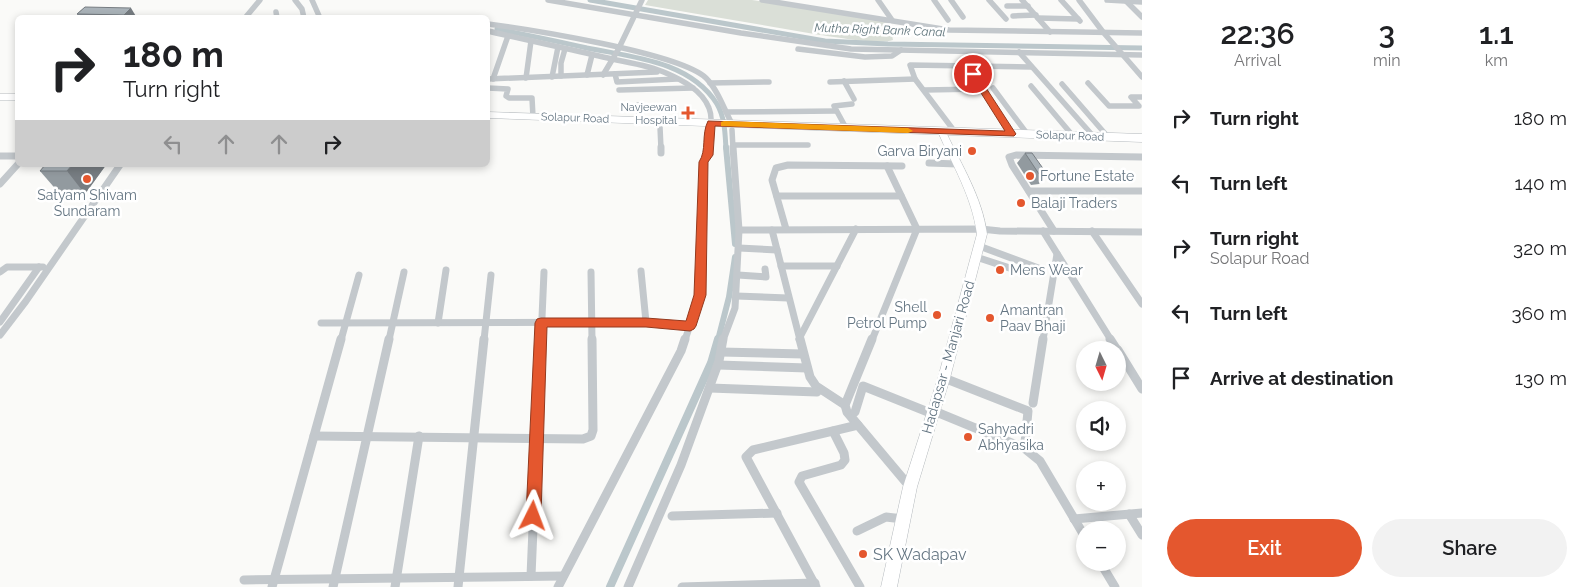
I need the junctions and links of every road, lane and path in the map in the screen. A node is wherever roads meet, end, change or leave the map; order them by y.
1 (260, 0) edge
2 (295, 0) edge
3 (312, 0) edge
4 (548, 0) edge
5 (642, 0) edge
6 (762, 0) edge
7 (878, 0) edge
8 (934, 0) edge
9 (951, 0) edge
10 (989, 0) edge
11 (1022, 0) edge
12 (1061, 0) edge
13 (1079, 0) edge
14 (1106, 0) edge
15 (1126, 1) edge
16 (1142, 2) edge
17 (1007, 6) dead end
18 (1028, 6) junction
19 (634, 14) junction
20 (247, 15) edge
21 (303, 15) edge
22 (319, 15) edge
23 (1013, 16) dead end
24 (963, 17) dead end
25 (1037, 17) junction
26 (1142, 17) edge
27 (1006, 19) dead end
28 (892, 20) junction
29 (948, 20) dead end
30 (1079, 20) junction
31 (1093, 20) junction
32 (490, 24) edge
33 (490, 32) edge
34 (1050, 32) junction
35 (1103, 32) junction
36 (1142, 33) edge
37 (508, 36) junction
38 (532, 41) junction
39 (558, 47) junction
40 (565, 49) junction
41 (618, 49) junction
42 (798, 49) dead end
43 (901, 50) junction
44 (1019, 52) junction
45 (1122, 54) junction
46 (592, 55) junction
47 (1142, 55) edge
48 (612, 58) junction
49 (968, 66) junction
50 (1031, 68) junction
51 (1134, 68) junction
52 (1142, 68) edge
53 (664, 72) junction
54 (615, 74) junction
55 (587, 75) junction
56 (603, 75) junction
57 (561, 76) junction
58 (552, 77) junction
59 (1142, 77) edge
60 (526, 78) junction
61 (490, 79) edge
62 (679, 79) junction
63 (915, 79) junction
64 (844, 81) junction
65 (769, 82) dead end
66 (830, 82) dead end
67 (710, 83) junction
68 (1088, 83) dead end
69 (1062, 84) dead end
70 (1031, 86) dead end
71 (490, 88) edge
72 (694, 88) junction
73 (993, 88) dead end
74 (981, 89) junction
75 (619, 90) dead end
76 (924, 90) junction
77 (15, 97) edge
78 (1142, 97) edge
79 (0, 98) edge
80 (15, 102) edge
81 (638, 106) dead end
82 (836, 111) junction
83 (726, 112) junction
84 (490, 115) edge
85 (533, 117) junction
86 (490, 121) edge
87 (640, 121) junction
88 (712, 126) junction
89 (660, 127) junction
90 (731, 127) junction
91 (846, 128) junction
92 (948, 134) junction
93 (1011, 134) junction
94 (1028, 135) junction
95 (1073, 136) junction
96 (1094, 137) junction
97 (1108, 137) junction
98 (1142, 138) edge
99 (1142, 144) edge
100 (733, 145) junction
101 (808, 145) dead end
102 (661, 153) dead end
103 (0, 156) edge
104 (15, 156) edge
105 (1142, 157) edge
106 (929, 163) dead end
107 (957, 164) junction
108 (887, 166) junction
109 (902, 166) dead end
110 (15, 167) edge
111 (119, 167) edge
112 (0, 183) edge
113 (1029, 191) junction
114 (1142, 192) edge
115 (777, 196) junction
116 (901, 196) junction
117 (786, 229) junction
118 (856, 229) junction
119 (917, 229) junction
120 (981, 229) junction
121 (739, 230) junction
122 (772, 230) junction
123 (1043, 231) junction
124 (1054, 231) junction
125 (1092, 231) junction
126 (1140, 234) edge
127 (739, 248) junction
128 (777, 250) junction
129 (977, 251) junction
130 (1057, 254) junction
131 (781, 266) junction
132 (836, 266) junction
133 (39, 267) junction
134 (50, 267) junction
135 (1041, 268) dead end
136 (765, 269) dead end
137 (446, 270) dead end
138 (641, 271) dead end
139 (0, 272) edge
140 (404, 272) dead end
141 (544, 272) dead end
142 (590, 272) dead end
143 (1022, 272) dead end
144 (491, 275) dead end
145 (738, 275) junction
146 (359, 276) dead end
147 (736, 296) junction
148 (788, 298) junction
149 (1142, 304) edge
150 (0, 322) edge
151 (592, 322) junction
152 (646, 322) junction
153 (321, 323) dead end
154 (346, 323) junction
155 (392, 323) junction
156 (438, 323) junction
157 (486, 323) junction
158 (541, 323) junction
159 (690, 326) junction
160 (0, 335) edge
161 (799, 339) junction
162 (1111, 341) edge
163 (721, 352) junction
164 (803, 354) junction
165 (1126, 364) edge
166 (718, 365) junction
167 (807, 368) junction
168 (944, 378) junction
169 (710, 388) junction
170 (1142, 389) edge
171 (818, 392) dead end
172 (1033, 403) dead end
173 (845, 405) junction
174 (854, 412) dead end
175 (934, 413) junction
176 (858, 425) junction
177 (833, 432) junction
178 (314, 436) junction
179 (367, 436) junction
180 (419, 436) junction
181 (474, 437) junction
182 (537, 437) junction
183 (1025, 443) dead end
184 (910, 486) junction
185 (777, 513) junction
186 (1142, 513) edge
187 (1129, 514) junction
188 (672, 516) dead end
189 (903, 519) junction
190 (1074, 519) junction
191 (1076, 522) edge
192 (857, 531) dead end
193 (1142, 534) edge
194 (1105, 571) edge
195 (531, 576) junction
196 (563, 576) junction
197 (244, 580) dead end
198 (395, 582) edge
199 (459, 582) edge
200 (273, 583) edge
201 (334, 583) edge
202 (816, 585) edge
203 (558, 587) edge
204 (628, 587) edge
205 (682, 587) edge
206 (860, 587) edge
207 (889, 587) edge
208 (1115, 587) edge

1 - 20 street
2 - 21 street
3 - 22 street
4 - 19 street
5 - 19 street
6 - 28 street
7 - 28 street
8 - 29 street
9 - 24 street
10 - 27 street
11 - 18 street
12 - 30 street
13 - 31 street
14 - 15 street
15 - 16 street
15 - 26 street
17 - 18 street
18 - 25 street
19 - 41 street
19 - 43 street
23 - 25 street
25 - 30 street
25 - 34 street
28 - 34 street
30 - 31 street
31 - 35 street
32 - 41 street
33 - 37 street
34 - 35 street
35 - 36 street
35 - 45 street
37 - 38 street
37 - 61 street
38 - 39 street
38 - 60 street
39 - 40 street
39 - 58 street
40 - 46 street
40 - 57 street
41 - 48 street
41 - 67 street
42 - 43 street
43 - 44 street
44 - 45 street
44 - 50 street
45 - 47 street
45 - 51 street
46 - 48 street
46 - 55 street
48 - 53 street
48 - 56 street
49 - 50 street
49 - 63 street
49 - 74 street
50 - 96 street
51 - 52 street
51 - 59 street
53 - 54 street
53 - 62 street
54 - 56 street
54 - 62 street
55 - 56 street
55 - 57 street
57 - 58 street
58 - 60 street
60 - 61 street
62 - 72 street
63 - 64 street
63 - 76 street
64 - 66 street
64 - 82 street
65 - 67 street
67 - 83 street
68 - 78 street
69 - 97 street
70 - 95 street
71 - 85 street
72 - 75 street
72 - 88 street
73 - 94 street
74 - 76 street
74 - 93 street
76 - 92 street
77 - 79 highway
79 - 80 highway
81 - 87 street
82 - 83 street
82 - 91 street
83 - 90 street
84 - 85 highway, Solapur Road
85 - 87 highway, Solapur Road
86 - 89 highway, Solapur Road
87 - 88 highway, Solapur Road
88 - 89 highway, Solapur Road
88 - 90 highway, Solapur Road
88 - 159 street
89 - 102 street
90 - 91 highway, Solapur Road
90 - 92 highway, Solapur Road
90 - 100 street
91 - 92 highway, Solapur Road
92 - 93 highway, Solapur Road
92 - 99 highway, Solapur Road
92 - 107 main road, Hadapsar - Manjari Road
93 - 94 highway, Solapur Road
94 - 95 highway, Solapur Road
95 - 96 highway, Solapur Road
96 - 97 highway, Solapur Road
97 - 98 highway, Solapur Road
100 - 101 street
100 - 121 street
103 - 104 street
105 - 113 street
106 - 107 street
107 - 120 main road, Hadapsar - Manjari Road
108 - 109 street
108 - 115 street
108 - 116 street
110 - 112 street
111 - 134 street
113 - 114 street
113 - 124 street
115 - 116 street
115 - 117 street
116 - 119 street
117 - 118 street
117 - 122 street
118 - 119 street
118 - 132 street
119 - 120 street
119 - 173 street
120 - 123 street
120 - 129 main road, Hadapsar - Manjari Road
121 - 122 street
121 - 127 street
122 - 128 street
123 - 124 street
123 - 130 street
124 - 125 street
125 - 126 street
125 - 149 street
127 - 128 street
127 - 145 street
128 - 131 street
129 - 135 street
129 - 143 street
129 - 168 main road, Hadapsar - Manjari Road
130 - 162 street
130 - 172 street
131 - 132 street
131 - 148 street
132 - 161 street
133 - 134 street
133 - 139 street
133 - 150 street
134 - 160 street
136 - 145 street
137 - 156 street
138 - 152 street
140 - 155 street
141 - 158 street
142 - 151 street
144 - 157 street
145 - 147 street
146 - 154 street
147 - 148 street
147 - 163 street
148 - 161 street
151 - 152 street
151 - 158 street
151 - 182 street
152 - 159 street
153 - 154 street
154 - 155 street
154 - 178 street
155 - 156 street
155 - 179 street
156 - 157 street
157 - 158 street
157 - 181 street
158 - 182 street
159 - 196 street
161 - 164 street
163 - 164 street
163 - 166 street
164 - 167 street
165 - 170 street
166 - 167 street
166 - 169 street
167 - 173 street
168 - 175 main road, Hadapsar - Manjari Road
168 - 183 street
169 - 171 street
169 - 204 street
173 - 176 street
174 - 175 street
175 - 184 main road, Hadapsar - Manjari Road
175 - 190 street
176 - 177 street
176 - 184 street
177 - 185 street
177 - 206 street
178 - 179 street
178 - 200 street
179 - 180 street
179 - 201 street
180 - 181 street
180 - 198 street
181 - 182 street
181 - 199 street
182 - 195 street
184 - 189 main road, Hadapsar - Manjari Road
185 - 188 street
185 - 202 street
186 - 187 street
187 - 190 street
187 - 193 street
189 - 192 street
189 - 207 main road, Hadapsar - Manjari Road
190 - 191 street
194 - 208 street
195 - 196 street
195 - 199 street
196 - 203 street
197 - 200 street
198 - 199 street
198 - 201 street
200 - 201 street
202 - 205 street

